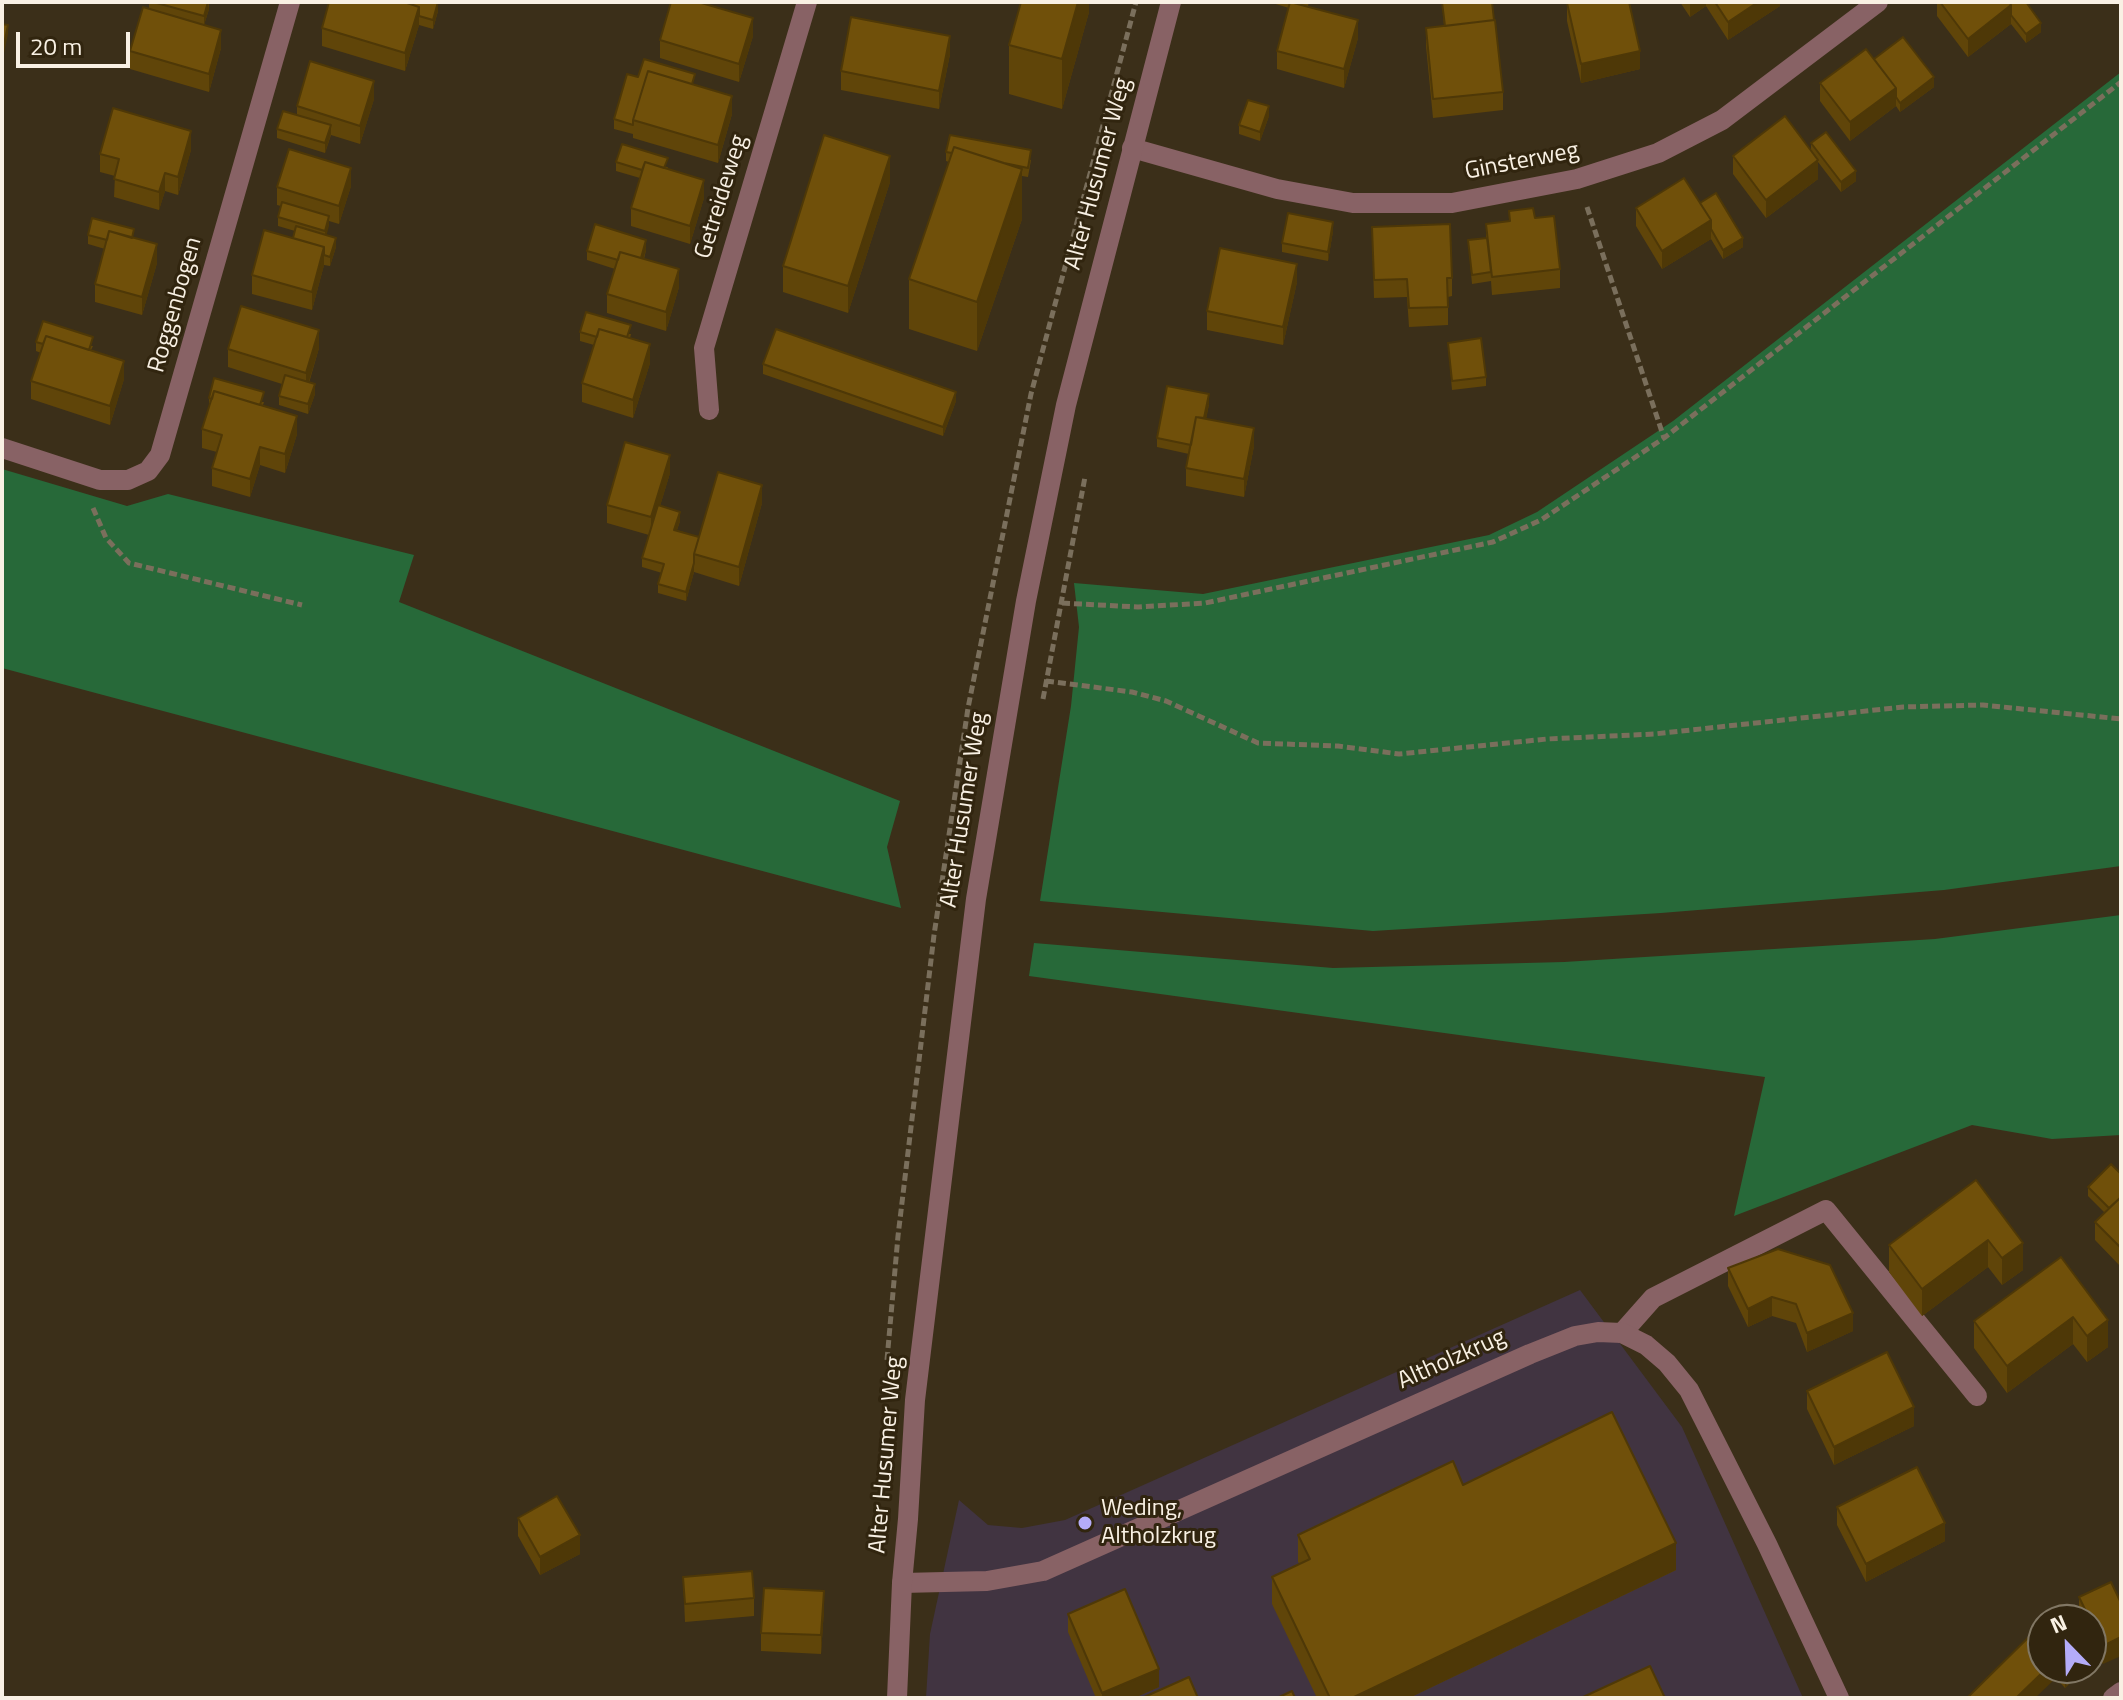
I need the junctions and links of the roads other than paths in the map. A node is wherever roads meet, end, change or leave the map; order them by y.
1 (290, 2) edge
2 (807, 2) edge
3 (1171, 2) edge
4 (1841, 2) edge
5 (1878, 2) edge
6 (1855, 19) junction
7 (1132, 148) junction
8 (709, 410) dead end
9 (2, 448) edge
10 (1622, 1333) junction
11 (1977, 1396) dead end
12 (902, 1583) junction
13 (2121, 1692) edge
14 (897, 1698) edge
15 (1839, 1698) edge
16 (2113, 1698) edge

1 - 9 street, Roggenbogen
2 - 8 street, Getreideweg
3 - 7 street, Alter Husumer Weg
4 - 6 street
5 - 6 street, Ginsterweg
6 - 7 street, Ginsterweg
7 - 12 street, Alter Husumer Weg
10 - 11 street
10 - 12 street, Altholzkrug
10 - 15 street
12 - 14 street, Alter Husumer Weg
13 - 16 street

